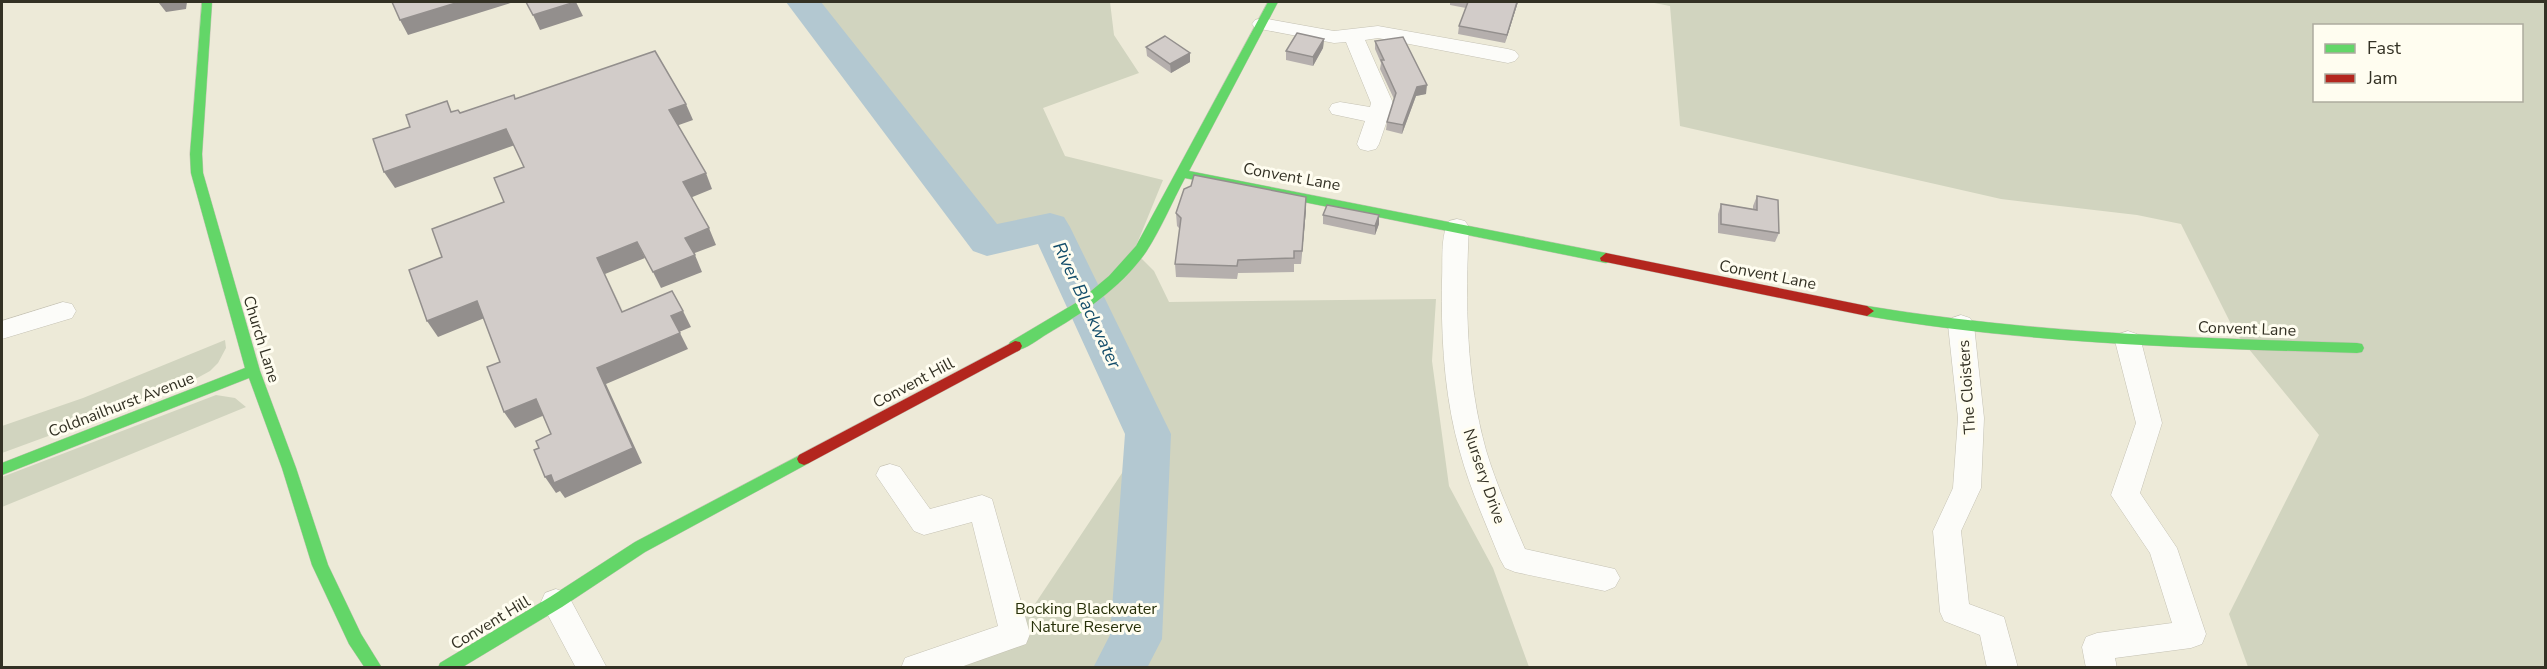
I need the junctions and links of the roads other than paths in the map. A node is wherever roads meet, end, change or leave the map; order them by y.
1 (207, 2) edge
2 (1273, 2) edge
3 (1262, 24) junction
4 (1353, 35) junction
5 (1508, 56) dead end
6 (1340, 109) dead end
7 (1378, 116) junction
8 (1368, 144) dead end
9 (1180, 173) junction
10 (1457, 227) junction
11 (63, 311) dead end
12 (1961, 326) junction
13 (2, 330) edge
14 (2128, 341) junction
15 (2357, 348) dead end
16 (253, 371) junction
17 (2, 469) edge
18 (890, 475) dead end
19 (1605, 578) dead end
20 (556, 602) junction
21 (374, 668) edge
22 (446, 668) edge
23 (592, 668) edge
24 (916, 668) edge
25 (2003, 668) edge
26 (2102, 668) edge

1 - 16 main road, Church Lane
2 - 3 main road, Convent Hill
3 - 4 street
3 - 9 main road, Convent Hill
4 - 5 street
4 - 7 street
6 - 7 street
7 - 8 street
9 - 10 main road, Convent Lane
9 - 20 main road, Convent Hill
10 - 12 main road, Convent Lane
10 - 19 street, Nursery Drive
11 - 13 street
12 - 14 main road, Convent Lane
12 - 25 street, The Cloisters
14 - 15 main road, Convent Lane
14 - 26 street
16 - 17 main road, Coldnailhurst Avenue
16 - 21 main road, Church Lane
18 - 24 street
20 - 22 main road, Convent Hill
20 - 23 street

